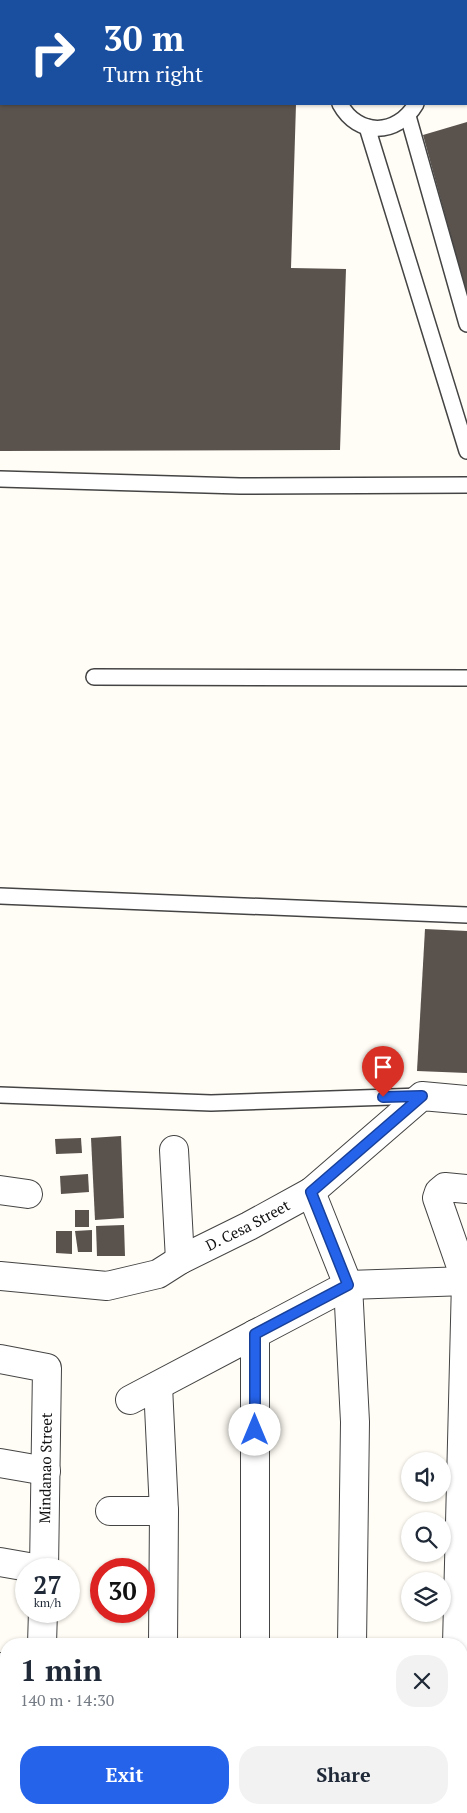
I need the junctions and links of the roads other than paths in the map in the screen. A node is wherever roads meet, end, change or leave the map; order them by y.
1 (341, 105) edge
2 (412, 110) edge
3 (367, 127) junction
4 (467, 324) edge
5 (467, 451) edge
6 (0, 479) edge
7 (467, 485) edge
8 (94, 677) dead end
9 (467, 678) edge
10 (0, 896) edge
11 (467, 915) edge
12 (0, 1095) edge
13 (422, 1096) junction
14 (467, 1100) edge
15 (174, 1150) dead end
16 (467, 1189) edge
17 (0, 1190) edge
18 (311, 1192) junction
19 (28, 1194) dead end
20 (180, 1260) junction
21 (0, 1276) edge
22 (466, 1281) edge
23 (348, 1285) junction
24 (255, 1334) junction
25 (0, 1359) edge
26 (158, 1386) junction
27 (130, 1400) dead end
28 (0, 1463) edge
29 (46, 1471) junction
30 (110, 1511) dead end
31 (164, 1511) junction
32 (44, 1558) edge
33 (0, 1562) edge
34 (15, 1565) edge
35 (155, 1591) edge
36 (155, 1605) edge
37 (43, 1623) edge
38 (42, 1638) edge
39 (162, 1638) edge
40 (256, 1638) edge
41 (352, 1638) edge
42 (458, 1638) edge

1 - 3 lane
2 - 3 lane
2 - 4 lane
3 - 5 lane
6 - 7 lane
8 - 9 lane
10 - 11 lane
12 - 13 lane
13 - 14 street
13 - 18 street, D. Cesa Street
15 - 20 street
16 - 22 street
17 - 19 street
18 - 20 street, D. Cesa Street
18 - 23 street
20 - 21 street, D. Cesa Street
22 - 23 street
22 - 42 street
23 - 24 street
23 - 41 street
24 - 26 street
24 - 40 street
25 - 29 street, Mindanao Street
26 - 27 street
26 - 31 street
28 - 29 street
29 - 32 street, Mindanao Street
30 - 31 street
31 - 35 street
33 - 34 street
36 - 39 street
37 - 38 street

